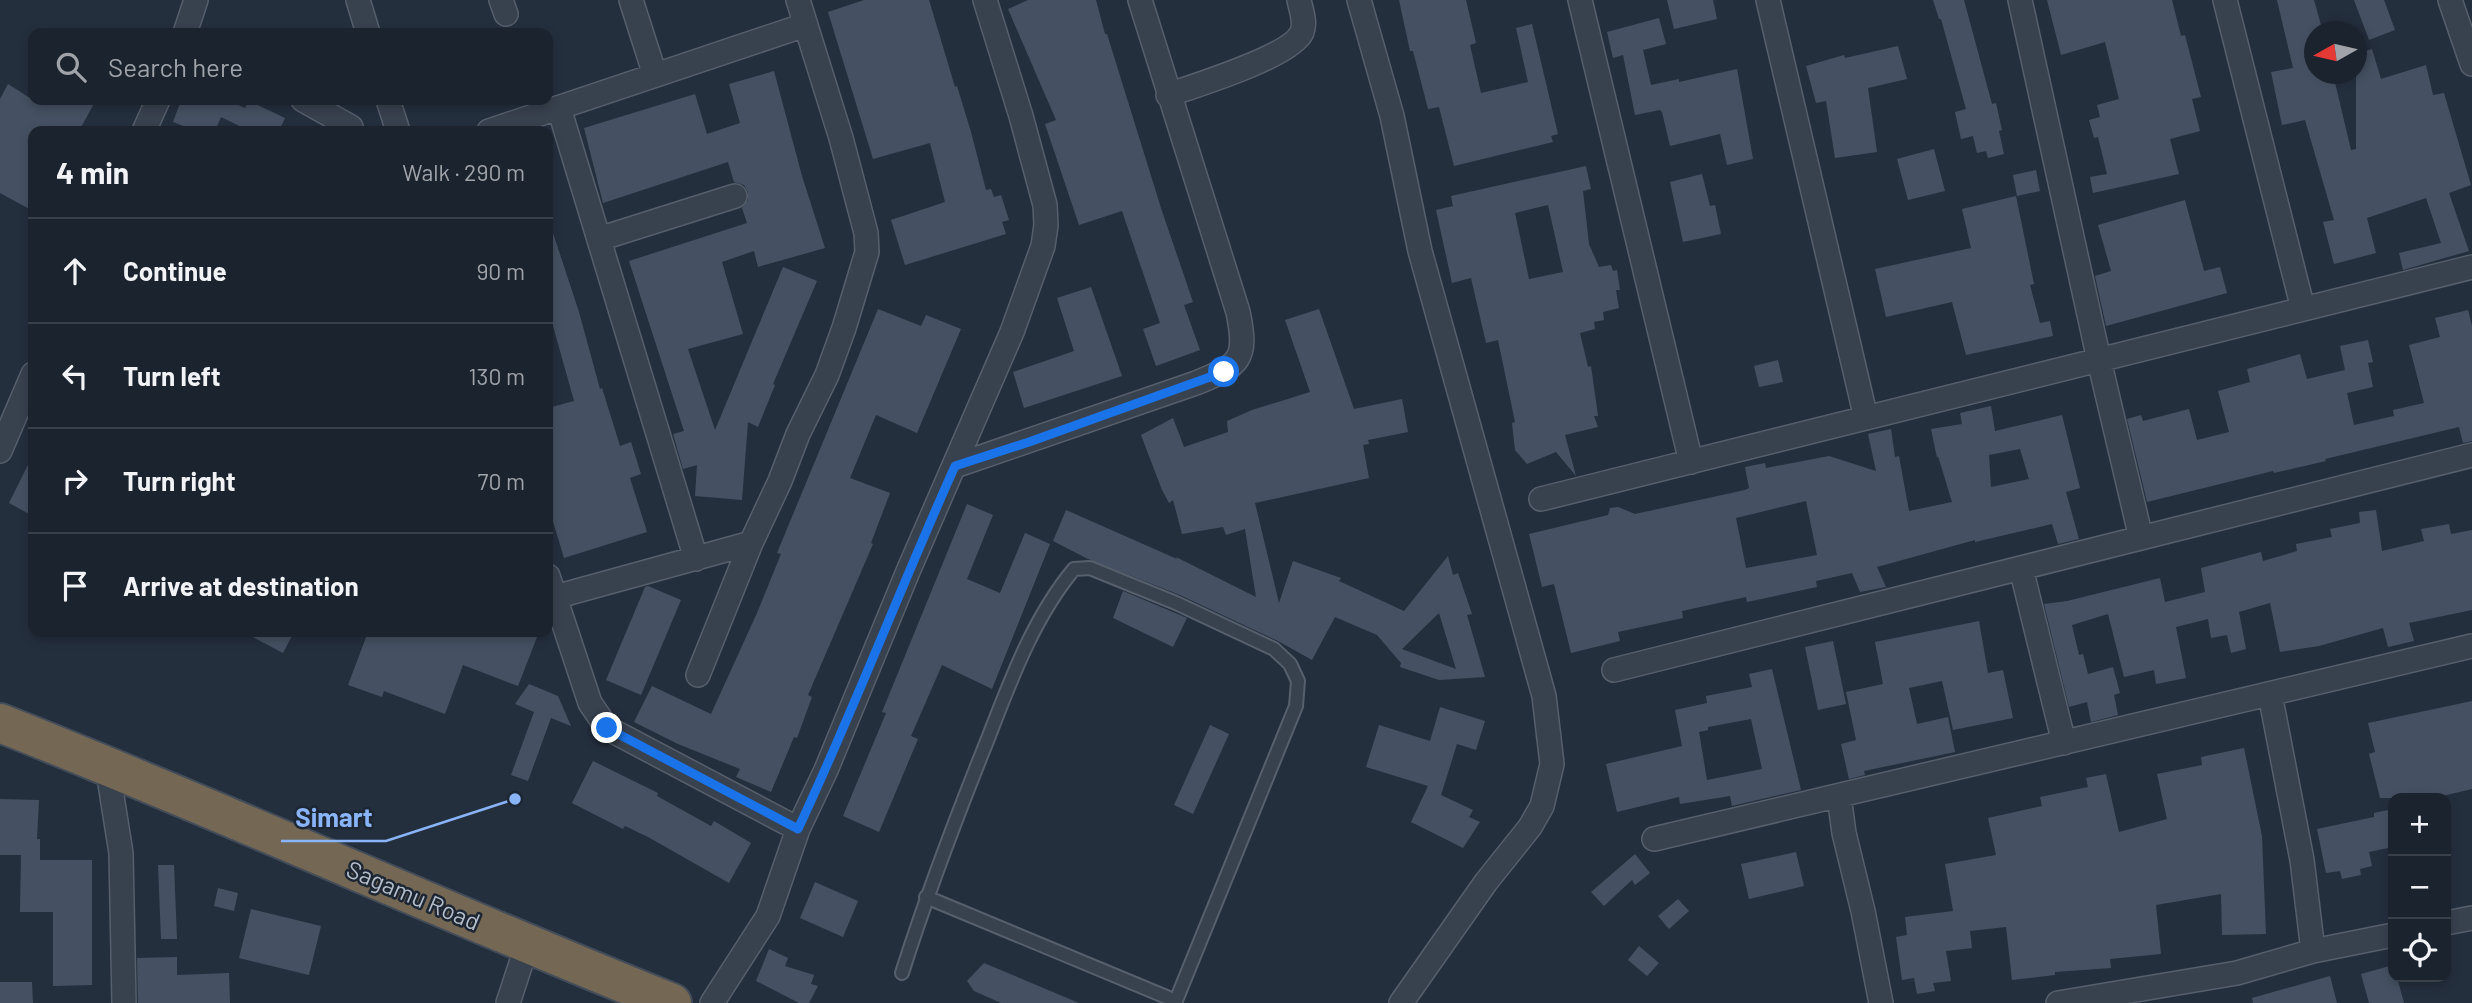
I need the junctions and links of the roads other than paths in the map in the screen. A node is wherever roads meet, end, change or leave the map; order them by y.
1 (196, 0) edge
2 (358, 0) edge
3 (631, 0) edge
4 (797, 0) edge
5 (985, 0) edge
6 (1140, 0) edge
7 (1299, 0) edge
8 (1359, 0) edge
9 (1580, 0) edge
10 (1768, 0) edge
11 (2020, 0) edge
12 (2225, 0) edge
13 (2450, 0) edge
14 (805, 25) junction
15 (187, 28) edge
16 (366, 28) edge
17 (2472, 64) edge
18 (654, 75) junction
19 (1168, 95) junction
20 (156, 105) edge
21 (312, 105) edge
22 (390, 105) edge
23 (559, 108) junction
24 (146, 126) edge
25 (349, 126) edge
26 (396, 126) edge
27 (504, 126) edge
28 (736, 196) dead end
29 (599, 239) junction
30 (2472, 267) edge
31 (2303, 309) junction
32 (2099, 360) junction
33 (28, 386) edge
34 (1866, 418) junction
35 (0, 451) edge
36 (2472, 455) edge
37 (1691, 462) junction
38 (955, 466) junction
39 (1541, 499) dead end
40 (2141, 538) junction
41 (751, 543) junction
42 (696, 559) junction
43 (2021, 568) junction
44 (553, 586) edge
45 (553, 592) edge
46 (2472, 646) edge
47 (1614, 670) dead end
48 (698, 675) dead end
49 (2270, 694) junction
50 (0, 723) edge
51 (2064, 743) junction
52 (107, 765) junction
53 (1839, 796) junction
54 (798, 829) junction
55 (1654, 839) dead end
56 (926, 897) junction
57 (2472, 918) edge
58 (2451, 922) edge
59 (2388, 935) edge
60 (527, 945) junction
61 (2313, 951) junction
62 (902, 973) dead end
63 (1176, 1002) edge
64 (124, 1003) edge
65 (508, 1003) edge
66 (672, 1003) edge
67 (712, 1003) edge
68 (1401, 1003) edge
69 (1881, 1003) edge
70 (2058, 1003) edge

1 - 15 street
2 - 16 street
3 - 18 street
4 - 14 street
5 - 38 street
6 - 19 street
7 - 19 street
8 - 68 street
9 - 37 street
10 - 34 street
11 - 32 street
12 - 31 street
13 - 17 street
14 - 18 street
14 - 41 street
18 - 23 street
19 - 38 street
20 - 24 street
21 - 25 street
22 - 26 street
23 - 27 street
23 - 29 street
28 - 29 street
29 - 42 street
30 - 31 street
31 - 32 street
32 - 34 street
32 - 40 street
33 - 35 street
34 - 37 street
36 - 40 street
37 - 39 street
38 - 54 street
40 - 43 street
41 - 42 street
41 - 48 street
42 - 44 street
43 - 47 street
43 - 51 street
45 - 54 street
46 - 49 street
49 - 51 street
49 - 61 street
50 - 52 highway, Sagamu Road
51 - 53 street
52 - 60 highway, Sagamu Road
52 - 64 street
53 - 55 street
53 - 69 street
54 - 67 street
56 - 62 lane
56 - 63 lane
56 - 63 lane
57 - 58 street
59 - 61 street
60 - 65 street
60 - 66 highway, Sagamu Road
61 - 70 street

